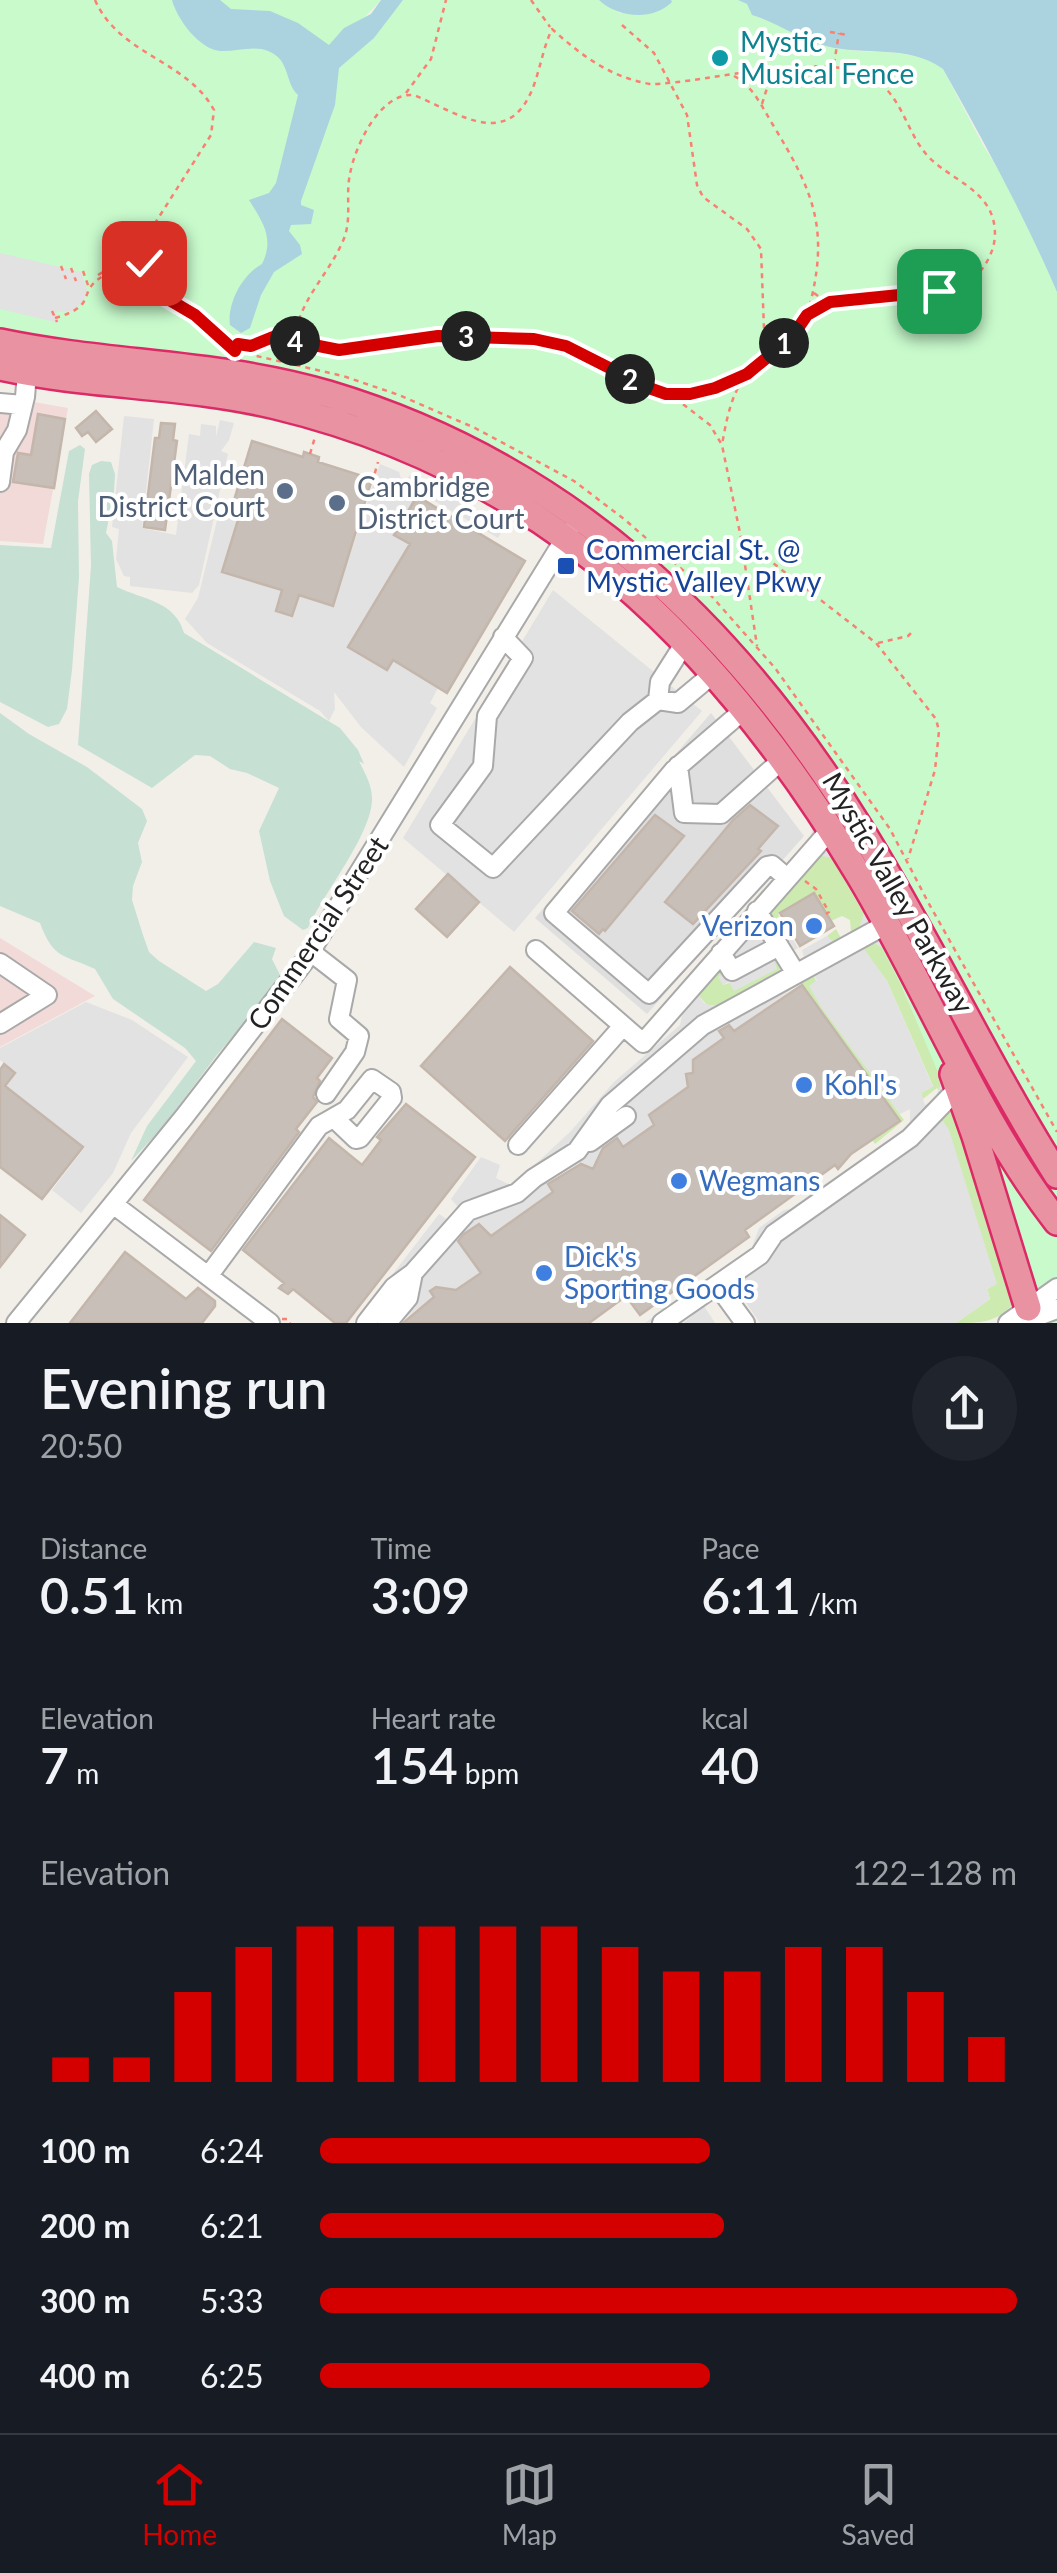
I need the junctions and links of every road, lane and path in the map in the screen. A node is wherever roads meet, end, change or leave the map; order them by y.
1 (95, 0) edge
2 (446, 0) edge
3 (531, 0) edge
4 (622, 25) dead end
5 (552, 30) junction
6 (830, 32) dead end
7 (839, 33) junction
8 (848, 35) dead end
9 (834, 66) junction
10 (780, 70) junction
11 (733, 75) junction
12 (669, 84) junction
13 (405, 94) junction
14 (761, 106) junction
15 (145, 239) junction
16 (60, 266) dead end
17 (71, 268) dead end
18 (83, 271) dead end
19 (66, 279) dead end
20 (76, 282) dead end
21 (90, 288) junction
22 (813, 292) junction
23 (828, 303) junction
24 (52, 311) dead end
25 (807, 315) junction
26 (300, 318) junction
27 (273, 337) junction
28 (0, 342) edge
29 (318, 345) junction
30 (765, 358) junction
31 (0, 368) edge
32 (27, 372) junction
33 (747, 374) junction
34 (666, 394) junction
35 (0, 403) edge
36 (23, 406) junction
37 (317, 432) dead end
38 (722, 445) junction
39 (310, 454) dead end
40 (378, 462) dead end
41 (0, 482) edge
42 (372, 483) dead end
43 (572, 525) junction
44 (741, 538) junction
45 (913, 631) dead end
46 (503, 637) junction
47 (686, 641) junction
48 (876, 643) junction
49 (757, 646) dead end
50 (714, 672) junction
51 (658, 700) junction
52 (744, 709) junction
53 (783, 759) junction
54 (678, 766) junction
55 (830, 829) junction
56 (908, 862) dead end
57 (793, 877) junction
58 (757, 911) junction
59 (826, 914) dead end
60 (887, 924) junction
61 (779, 946) junction
62 (536, 950) dead end
63 (311, 952) junction
64 (720, 953) junction
65 (0, 964) edge
66 (795, 972) junction
67 (0, 1024) edge
68 (623, 1026) junction
69 (963, 1082) junction
70 (326, 1094) dead end
71 (626, 1116) dead end
72 (335, 1119) dead end
73 (518, 1144) dead end
74 (577, 1151) junction
75 (1057, 1175) edge
76 (113, 1204) junction
77 (1057, 1222) edge
78 (413, 1273) junction
79 (208, 1275) junction
80 (718, 1286) junction
81 (1057, 1288) edge
82 (1035, 1315) edge
83 (16, 1323) edge
84 (270, 1323) edge
85 (366, 1323) edge
86 (387, 1323) edge
87 (662, 1323) edge
88 (744, 1323) edge

1 - 15 path
2 - 13 path
3 - 5 path
4 - 12 path
5 - 12 path
5 - 13 path
6 - 7 path
7 - 8 path
7 - 9 path
9 - 10 path
9 - 23 path
10 - 11 path
10 - 14 path
11 - 12 path
11 - 14 path
12 - 30 path
13 - 26 path
14 - 22 path
15 - 21 path
15 - 27 path
16 - 19 path
17 - 20 path
18 - 21 path
21 - 24 path
22 - 23 path
22 - 25 path
23 - 25 path
25 - 30 path
26 - 27 path
26 - 29 path
27 - 29 path
28 - 43 highway, Mystic Valley Parkway
29 - 34 path
30 - 33 path
31 - 32 highway, Mystic Valley Parkway
32 - 36 street
32 - 43 highway, Mystic Valley Parkway
33 - 34 path
33 - 38 path
34 - 38 path
35 - 36 street
36 - 41 street
37 - 39 path
38 - 44 path
40 - 42 path
43 - 46 street, Commercial Street
43 - 47 highway, Mystic Valley Parkway
43 - 75 highway, Mystic Valley Parkway
44 - 48 path
44 - 49 path
45 - 48 path
46 - 51 street
46 - 63 street, Commercial Street
47 - 50 highway, Mystic Valley Parkway
47 - 51 street
48 - 56 path
50 - 51 street
50 - 52 highway, Mystic Valley Parkway
52 - 53 highway, Mystic Valley Parkway
52 - 54 street
53 - 54 street
53 - 55 highway, Mystic Valley Parkway
54 - 57 street
55 - 57 street
55 - 60 highway, Mystic Valley Parkway
57 - 58 street
57 - 59 path
58 - 61 street
58 - 64 street
60 - 66 street
60 - 69 highway, Mystic Valley Parkway
61 - 64 street
61 - 66 street
62 - 68 street
63 - 70 street
63 - 76 street, Commercial Street
64 - 68 street
65 - 67 street
66 - 74 street
68 - 73 street
69 - 77 highway
69 - 80 street
69 - 82 highway
71 - 74 street
72 - 79 street
74 - 78 street
76 - 79 street
76 - 83 street, Commercial Street
78 - 85 street
78 - 86 street
79 - 84 street
80 - 87 street
80 - 88 street
81 - 82 street

